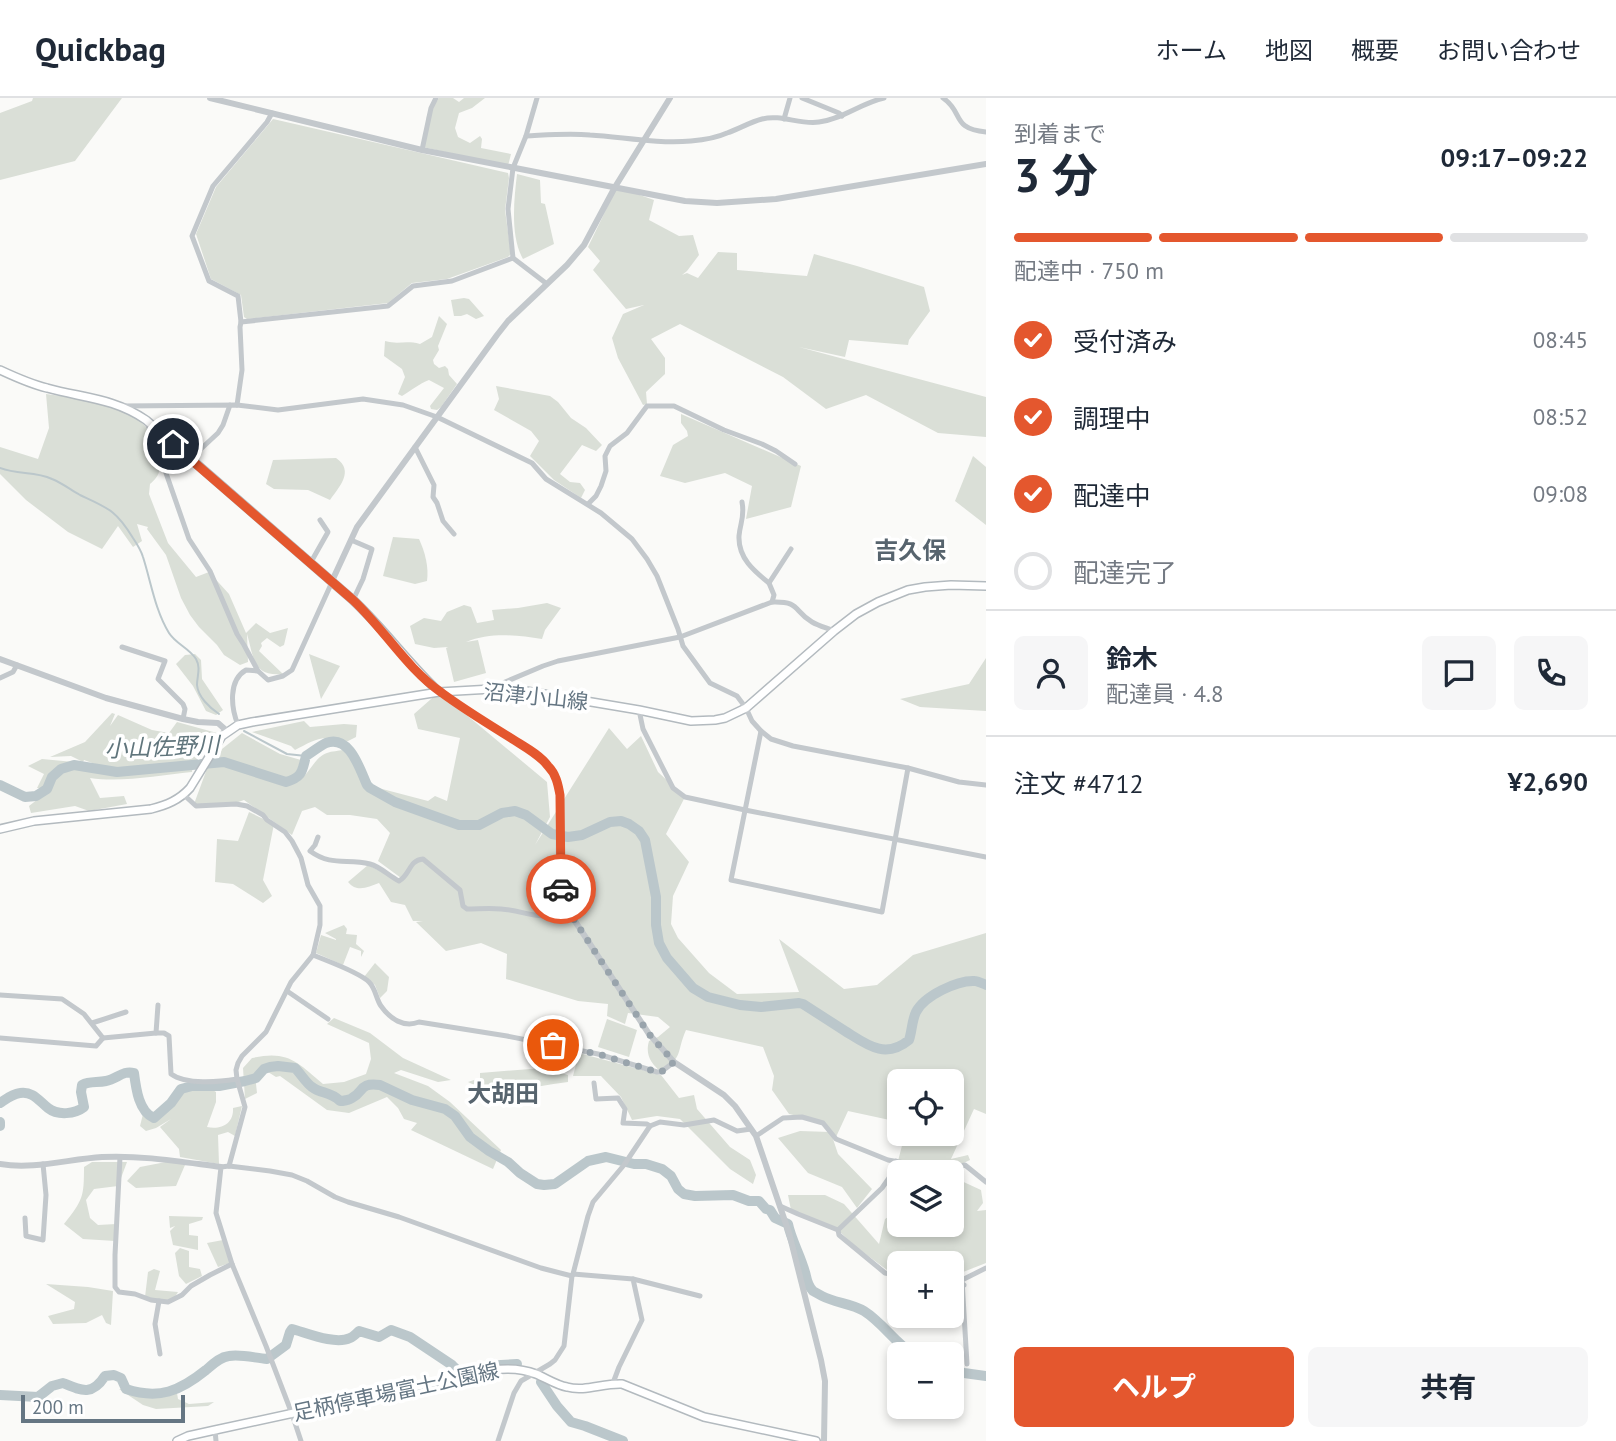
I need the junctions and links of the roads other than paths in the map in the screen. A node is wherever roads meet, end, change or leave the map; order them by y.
1 (210, 98) edge
2 (436, 98) edge
3 (537, 98) edge
4 (670, 98) edge
5 (790, 98) edge
6 (802, 98) edge
7 (884, 98) edge
8 (943, 98) edge
9 (272, 113) junction
10 (842, 116) junction
11 (784, 119) junction
12 (986, 132) edge
13 (526, 136) junction
14 (643, 140) junction
15 (422, 149) junction
16 (986, 164) edge
17 (513, 168) junction
18 (615, 187) junction
19 (513, 258) junction
20 (547, 284) junction
21 (241, 323) junction
22 (0, 370) edge
23 (233, 405) junction
24 (122, 406) junction
25 (437, 417) junction
26 (146, 420) junction
27 (415, 447) junction
28 (190, 458) junction
29 (795, 464) dead end
30 (742, 502) dead end
31 (588, 504) junction
32 (320, 520) dead end
33 (454, 534) dead end
34 (351, 540) junction
35 (791, 549) dead end
36 (311, 562) junction
37 (332, 581) junction
38 (769, 583) junction
39 (986, 586) edge
40 (353, 600) junction
41 (772, 602) junction
42 (834, 631) junction
43 (680, 636) junction
44 (122, 647) dead end
45 (0, 659) edge
46 (17, 665) junction
47 (258, 671) junction
48 (0, 678) edge
49 (489, 689) junction
50 (439, 692) junction
51 (746, 708) junction
52 (639, 710) junction
53 (183, 719) junction
54 (238, 725) junction
55 (228, 731) junction
56 (761, 731) junction
57 (908, 768) junction
58 (986, 785) edge
59 (184, 795) junction
60 (745, 810) junction
61 (0, 829) edge
62 (318, 837) dead end
63 (895, 840) junction
64 (310, 851) junction
65 (297, 853) junction
66 (986, 857) edge
67 (567, 909) junction
68 (313, 955) junction
69 (287, 991) junction
70 (0, 995) edge
71 (158, 1005) dead end
72 (126, 1012) dead end
73 (328, 1018) dead end
74 (92, 1023) junction
75 (156, 1033) junction
76 (0, 1038) edge
77 (103, 1038) junction
78 (674, 1062) junction
79 (237, 1079) junction
80 (594, 1083) dead end
81 (650, 1126) junction
82 (753, 1133) junction
83 (120, 1157) junction
84 (888, 1160) edge
85 (0, 1164) edge
86 (43, 1164) junction
87 (964, 1165) edge
88 (229, 1166) junction
89 (221, 1167) junction
90 (887, 1181) edge
91 (986, 1182) edge
92 (780, 1206) junction
93 (25, 1218) dead end
94 (838, 1230) junction
95 (232, 1264) junction
96 (986, 1268) edge
97 (887, 1273) edge
98 (573, 1275) junction
99 (634, 1279) junction
100 (964, 1279) edge
101 (964, 1285) edge
102 (700, 1296) dead end
103 (159, 1301) junction
104 (160, 1354) dead end
105 (967, 1364) dead end
106 (534, 1373) junction
107 (613, 1383) junction
108 (292, 1414) junction
109 (215, 1430) junction
110 (177, 1441) edge
111 (216, 1441) edge
112 (301, 1441) edge
113 (498, 1441) edge
114 (816, 1441) edge
115 (824, 1441) edge

1 - 9 street
2 - 15 street
3 - 13 street
4 - 14 street
5 - 11 street
6 - 10 street
7 - 10 street
8 - 12 street
9 - 15 street
9 - 21 street
10 - 11 street
11 - 14 street
13 - 14 street
13 - 17 street
14 - 18 street
15 - 17 street
16 - 18 street
17 - 18 street
17 - 19 street
18 - 20 street
19 - 20 street
19 - 21 street
20 - 25 street
21 - 23 street
22 - 24 main road
23 - 24 street
23 - 25 street
23 - 28 street
24 - 26 main road
25 - 27 street
25 - 31 street
26 - 28 main road
26 - 47 street
27 - 33 street
27 - 34 street
28 - 36 main road
29 - 31 street
30 - 38 street
31 - 43 street
32 - 36 street
34 - 37 street
34 - 40 street
35 - 38 street
36 - 37 main road
37 - 40 main road
37 - 47 street
38 - 41 street
39 - 42 main road, 沼津小山線
40 - 50 main road
41 - 42 street
41 - 43 street
42 - 51 main road, 沼津小山線
43 - 49 street
43 - 51 street
44 - 53 street
45 - 46 street
46 - 48 street
46 - 53 street
47 - 54 street
49 - 50 main road, 沼津小山線
49 - 52 main road, 沼津小山線
50 - 54 main road, 沼津小山線
50 - 67 street
51 - 52 main road, 沼津小山線
51 - 56 street
52 - 60 street
53 - 55 street
54 - 55 main road, 沼津小山線
55 - 59 main road, 沼津小山線
56 - 57 street
56 - 60 street
57 - 58 street
57 - 63 street
59 - 61 main road
59 - 65 street
60 - 63 street
60 - 63 street
62 - 64 street
63 - 66 street
64 - 65 street
64 - 67 street
65 - 68 street
67 - 78 street
68 - 69 street
68 - 78 street
69 - 73 street
69 - 79 street
70 - 74 street
71 - 75 street
72 - 74 street
74 - 77 street
75 - 77 street
75 - 79 street
76 - 77 street
78 - 82 street
79 - 88 street
80 - 81 street
81 - 82 street
81 - 98 street
82 - 84 street
82 - 92 street
83 - 86 street
83 - 89 street
83 - 103 street
85 - 86 street
86 - 93 street
87 - 91 street
88 - 89 street
88 - 98 street
89 - 95 street
90 - 94 street
92 - 94 street
92 - 115 street
94 - 97 street
95 - 103 street
95 - 108 street
96 - 100 street
98 - 99 street
98 - 106 street
99 - 102 street
99 - 107 street
101 - 105 street
103 - 104 street
106 - 107 main road, 足柄停車場富士公園線
106 - 108 main road, 足柄停車場富士公園線
106 - 113 street
107 - 114 main road, 足柄停車場富士公園線
108 - 109 main road, 足柄停車場富士公園線
108 - 112 street
109 - 110 main road, 足柄停車場富士公園線
109 - 111 street

